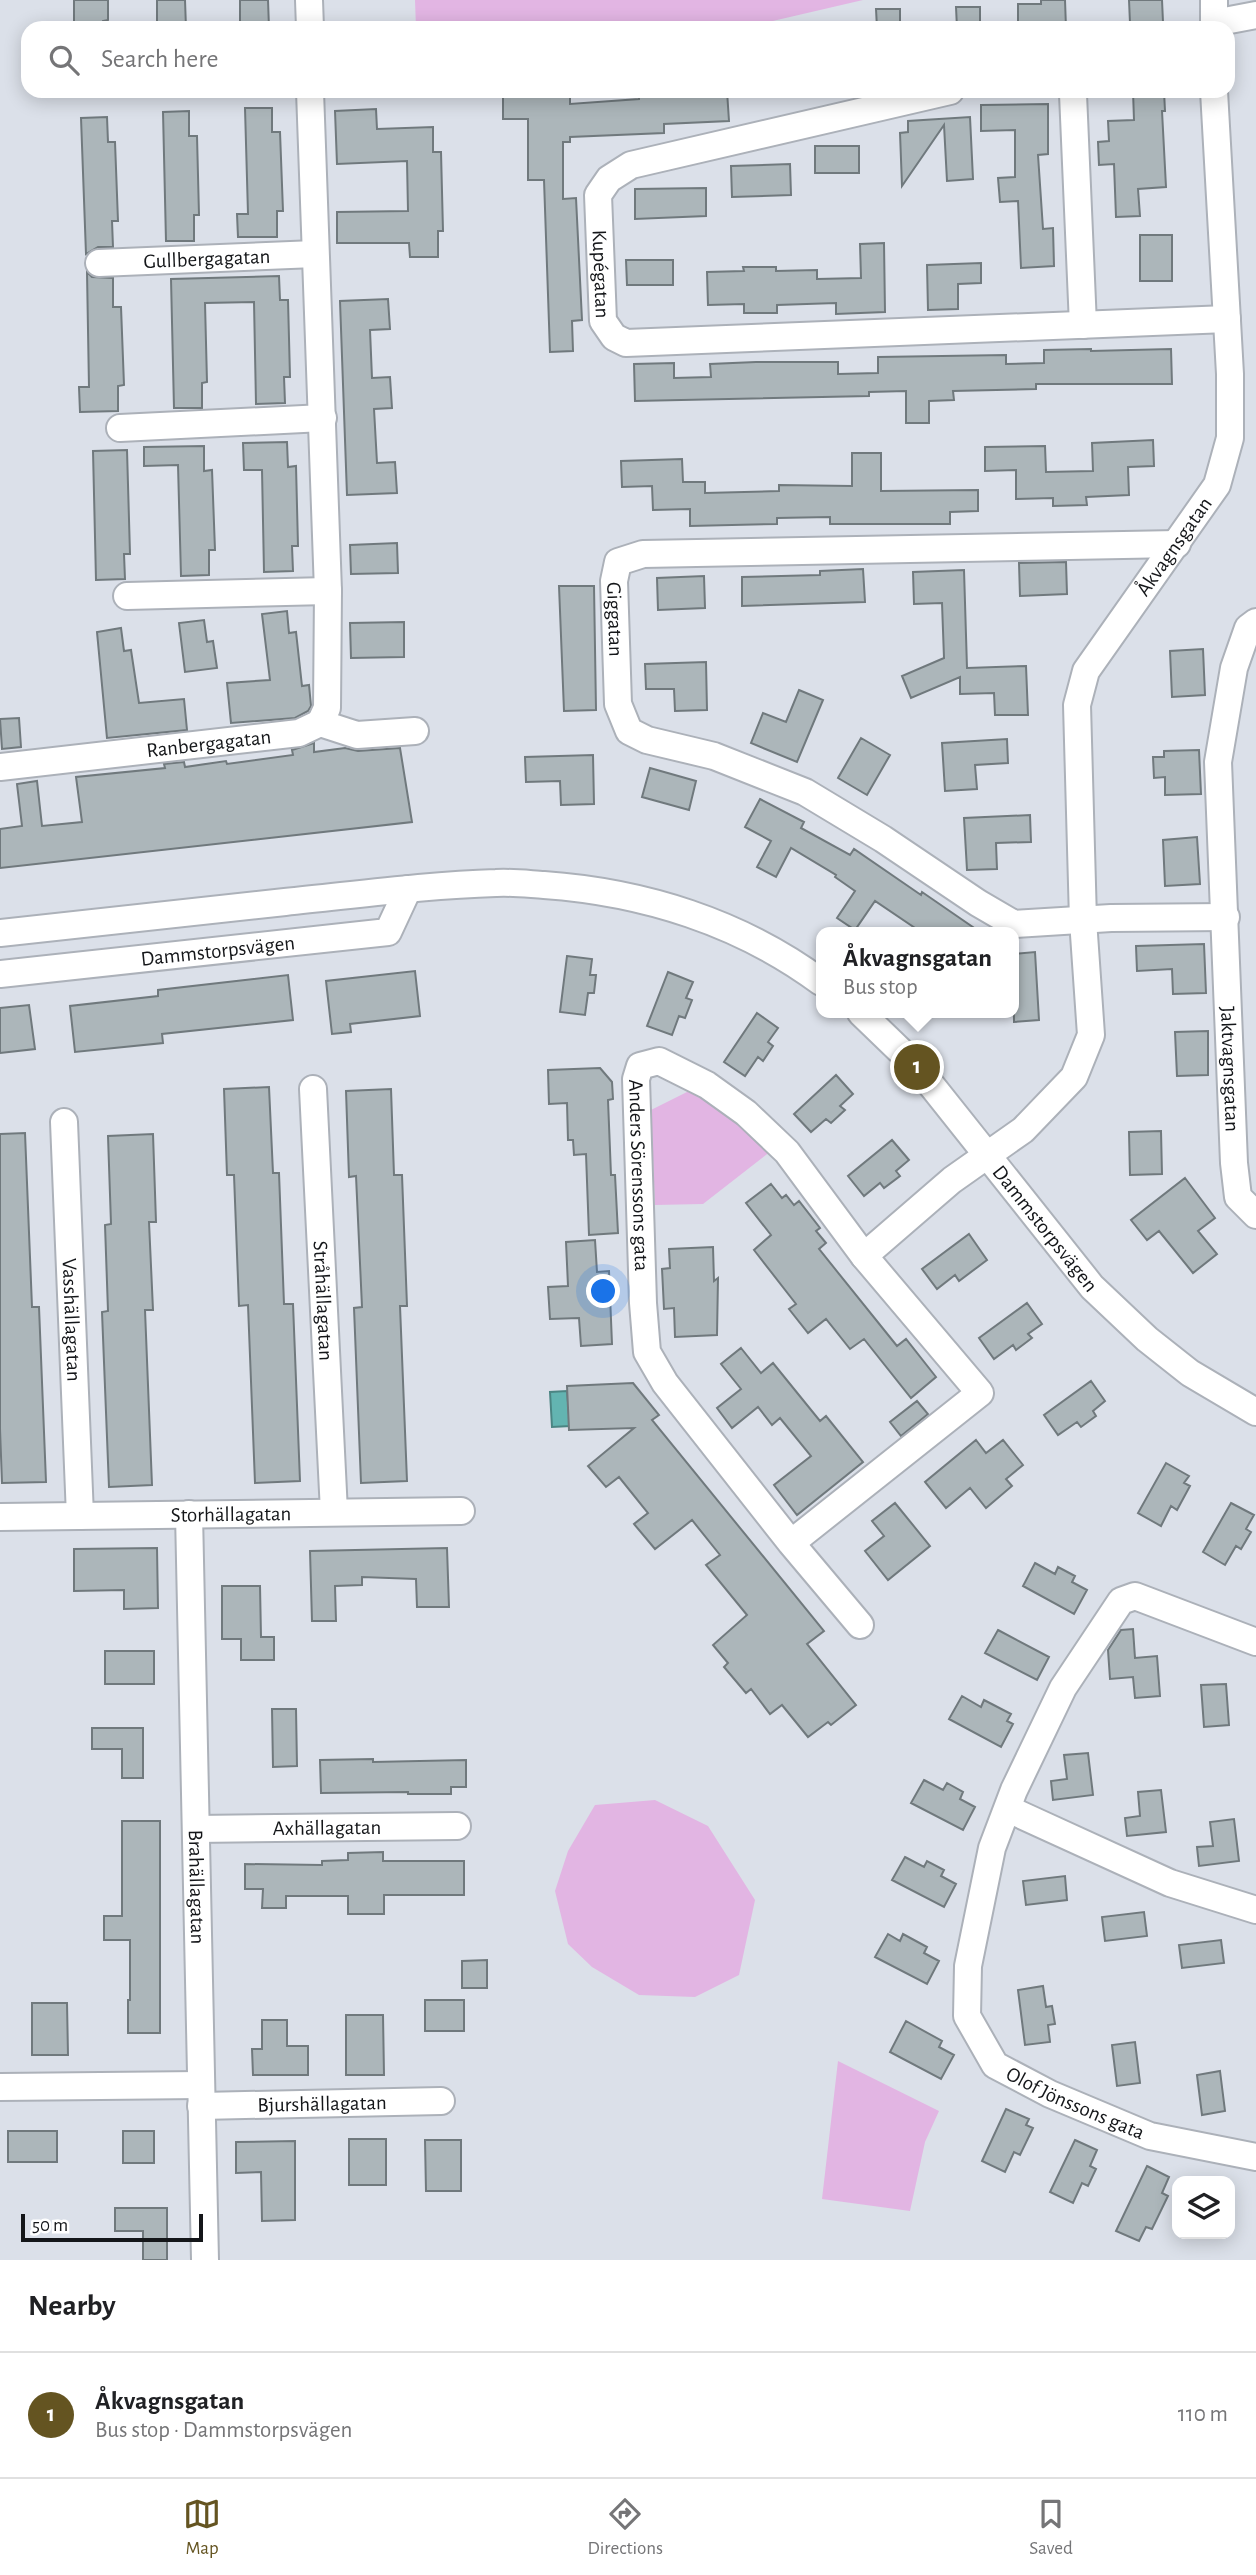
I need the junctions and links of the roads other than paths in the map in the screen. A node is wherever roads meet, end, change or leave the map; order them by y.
1 (309, 0) edge
2 (1256, 15) edge
3 (1214, 17) edge
4 (310, 21) edge
5 (310, 98) edge
6 (920, 98) edge
7 (1073, 98) edge
8 (1214, 98) edge
9 (315, 254) junction
10 (99, 263) dead end
11 (1227, 319) junction
12 (1083, 325) junction
13 (323, 418) junction
14 (120, 428) dead end
15 (1177, 544) junction
16 (328, 591) junction
17 (127, 596) dead end
18 (1256, 622) edge
19 (320, 723) junction
20 (415, 731) dead end
21 (0, 767) edge
22 (408, 889) junction
23 (1226, 917) junction
24 (1083, 920) junction
25 (0, 933) edge
26 (0, 974) edge
27 (816, 978) edge
28 (866, 1018) edge
29 (313, 1089) dead end
30 (64, 1122) dead end
31 (988, 1155) junction
32 (1256, 1215) edge
33 (864, 1256) junction
34 (1256, 1412) edge
35 (461, 1511) dead end
36 (334, 1513) junction
37 (189, 1514) junction
38 (80, 1516) junction
39 (0, 1517) edge
40 (791, 1543) junction
41 (860, 1625) dead end
42 (1256, 1643) edge
43 (1008, 1809) junction
44 (457, 1826) dead end
45 (195, 1829) junction
46 (1256, 1910) edge
47 (0, 2087) edge
48 (201, 2096) junction
49 (441, 2101) dead end
50 (1256, 2157) edge
51 (205, 2260) edge

1 - 4 street
2 - 3 street
5 - 9 street
6 - 12 street, Kupégatan
7 - 12 street
8 - 11 street, Åkvagnsgatan
9 - 10 street, Gullbergagatan
9 - 13 street
11 - 12 street, Kupégatan
11 - 15 street, Åkvagnsgatan
13 - 14 street
13 - 16 street
15 - 24 street, Åkvagnsgatan
15 - 24 street, Giggatan
16 - 17 street
16 - 19 street
18 - 23 street, Jaktvagnsgatan
19 - 20 street
19 - 21 street, Ranbergagatan
22 - 25 street, Dammstorpsvägen
22 - 26 street, Dammstorpsvägen
22 - 27 street, Dammstorpsvägen
23 - 24 street
23 - 32 street, Jaktvagnsgatan
24 - 31 street, Åkvagnsgatan
28 - 31 street, Dammstorpsvägen
29 - 36 street, Stråhällagatan
30 - 38 street, Vasshällagatan
31 - 33 street
31 - 34 street, Dammstorpsvägen
33 - 40 street, Anders Sörenssons gata
33 - 40 street, Anders Sörenssons gata
35 - 36 street, Storhällagatan
36 - 37 street, Storhällagatan
37 - 38 street, Storhällagatan
37 - 45 street, Brahällagatan
38 - 39 street, Storhällagatan
40 - 41 street, Anders Sörenssons gata
42 - 43 street, Olof Jönssons gata
43 - 46 street
43 - 50 street, Olof Jönssons gata
44 - 45 street, Axhällagatan
45 - 48 street, Brahällagatan
47 - 48 street, Bjurshällagatan
48 - 49 street, Bjurshällagatan
48 - 51 street, Brahällagatan

